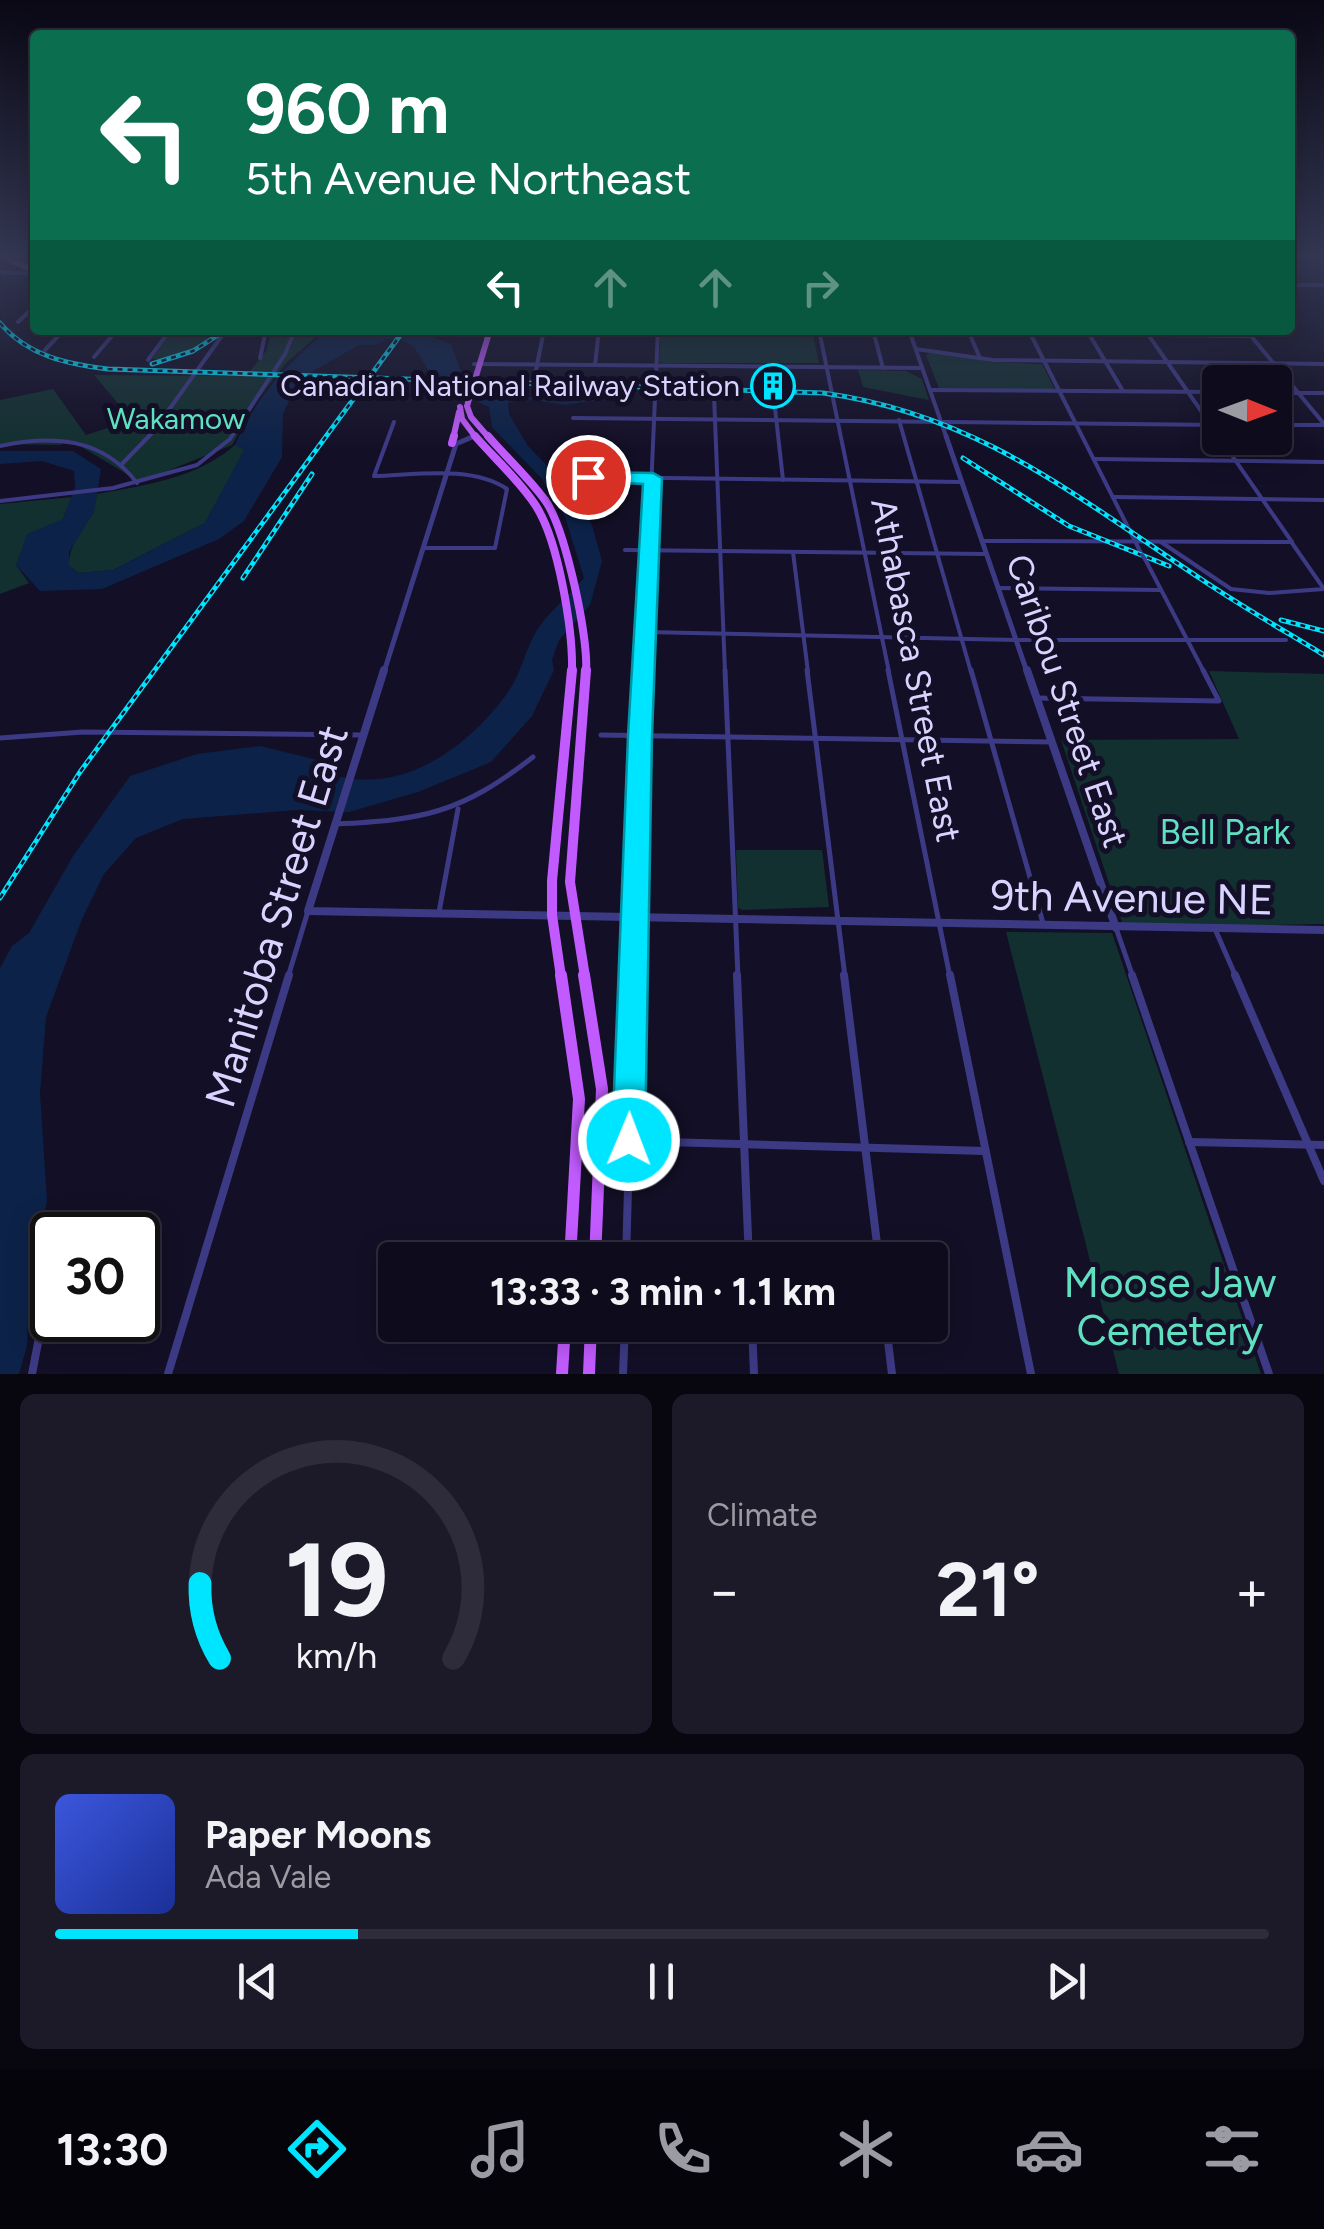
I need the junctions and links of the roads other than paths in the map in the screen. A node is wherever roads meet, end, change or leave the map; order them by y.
1 (59, 335) edge
2 (113, 335) edge
3 (166, 335) edge
4 (222, 335) edge
5 (265, 335) edge
6 (294, 335) edge
7 (486, 335) edge
8 (543, 335) edge
9 (598, 335) edge
10 (658, 335) edge
11 (820, 335) edge
12 (874, 335) edge
13 (911, 335) edge
14 (970, 335) edge
15 (1030, 335) edge
16 (1090, 335) edge
17 (1149, 335) edge
18 (1225, 335) edge
19 (1251, 336) joint
20 (916, 349) junction
21 (45, 350) dead end
22 (979, 356) junction
23 (94, 357) dead end
24 (260, 358) dead end
25 (148, 360) dead end
26 (1043, 361) junction
27 (1105, 362) junction
28 (1168, 362) junction
29 (1274, 363) junction
30 (477, 364) junction
31 (1324, 364) edge
32 (537, 365) junction
33 (595, 365) junction
34 (657, 366) junction
35 (826, 368) junction
36 (883, 368) junction
37 (922, 368) junction
38 (534, 375) dead end
39 (473, 376) joint
40 (930, 390) junction
41 (1123, 391) junction
42 (1058, 392) junction
43 (1188, 392) junction
44 (1202, 392) edge
45 (1292, 393) edge
46 (1300, 393) junction
47 (1324, 393) edge
48 (714, 396) dead end
49 (774, 399) dead end
50 (463, 404) junction
51 (1202, 412) edge
52 (574, 418) dead end
53 (655, 418) junction
54 (714, 418) junction
55 (776, 418) junction
56 (837, 419) junction
57 (899, 420) junction
58 (940, 420) junction
59 (394, 422) dead end
60 (1074, 423) junction
61 (1202, 424) edge
62 (1324, 424) edge
63 (1292, 425) edge
64 (486, 432) junction
65 (476, 437) junction
66 (464, 440) joint
67 (452, 443) junction
68 (0, 446) edge
69 (1232, 455) edge
70 (1095, 458) junction
71 (1236, 460) junction
72 (1324, 462) edge
73 (121, 465) junction
74 (444, 476) junction
75 (588, 477) dead end
76 (653, 478) junction
77 (717, 479) junction
78 (783, 480) junction
79 (850, 481) junction
80 (917, 482) junction
81 (962, 482) junction
82 (136, 483) junction
83 (1114, 497) junction
84 (1263, 499) junction
85 (1324, 500) edge
86 (0, 501) edge
87 (1134, 540) junction
88 (1159, 540) junction
89 (982, 541) junction
90 (1292, 542) junction
91 (424, 548) junction
92 (625, 550) dead end
93 (650, 550) junction
94 (720, 551) junction
95 (792, 552) junction
96 (864, 552) junction
97 (937, 553) junction
98 (986, 554) junction
99 (998, 588) junction
100 (1324, 588) edge
101 (1160, 590) junction
102 (572, 632) joint
103 (645, 632) junction
104 (724, 634) junction
105 (803, 638) junction
106 (882, 638) junction
107 (962, 640) junction
108 (1016, 640) junction
109 (1286, 640) dead end
110 (1188, 641) junction
111 (1036, 698) junction
112 (362, 735) junction
113 (601, 735) dead end
114 (640, 736) junction
115 (728, 737) junction
116 (0, 738) edge
117 (816, 739) junction
118 (901, 740) junction
119 (991, 742) junction
120 (1052, 742) junction
121 (533, 757) dead end
122 (458, 810) junction
123 (335, 821) junction
124 (308, 910) junction
125 (439, 912) junction
126 (552, 915) junction
127 (574, 916) junction
128 (634, 917) junction
129 (735, 918) junction
130 (838, 922) junction
131 (939, 924) junction
132 (1044, 926) junction
133 (1116, 928) junction
134 (1216, 930) junction
135 (1323, 932) edge
136 (629, 1140) junction
137 (744, 1142) junction
138 (1189, 1142) junction
139 (865, 1145) junction
140 (1309, 1145) junction
141 (1324, 1145) edge
142 (985, 1152) junction
143 (1324, 1181) edge
144 (571, 1242) edge
145 (595, 1242) edge
146 (626, 1242) edge
147 (748, 1242) edge
148 (877, 1242) edge
149 (38, 1342) edge
150 (564, 1342) edge
151 (590, 1342) edge
152 (624, 1342) edge
153 (753, 1342) edge
154 (888, 1342) edge
155 (32, 1374) edge
156 (168, 1374) edge
157 (562, 1374) edge
158 (589, 1374) edge
159 (624, 1374) edge
160 (754, 1374) edge
161 (892, 1374) edge
162 (1030, 1374) edge
163 (1268, 1374) edge

1 - 21 street
2 - 23 street
3 - 25 street
4 - 73 street
5 - 24 street
6 - 82 street
7 - 30 main road
8 - 32 street
9 - 33 street
10 - 34 street
11 - 35 street, Athabasca Street East
12 - 36 street
13 - 20 street, Caribou Street East
14 - 22 street
15 - 26 street
16 - 27 street
17 - 28 street
18 - 19 street
19 - 29 street
20 - 22 street
20 - 37 street, Caribou Street East
22 - 26 street
26 - 27 street
26 - 42 street
27 - 28 street
27 - 41 street
28 - 29 street
28 - 43 street
29 - 31 street
29 - 46 street
30 - 32 street
30 - 39 main road
32 - 33 street
32 - 38 street
33 - 34 street
34 - 35 street
34 - 53 street
35 - 36 street
35 - 56 street, Athabasca Street East
36 - 37 street
37 - 40 street, Caribou Street East
39 - 50 main road
40 - 42 street
40 - 58 street, Caribou Street East
41 - 42 street
41 - 43 street
42 - 60 street
43 - 44 street
43 - 51 street
45 - 46 street
46 - 47 street
46 - 62 street
48 - 54 street
49 - 55 street
50 - 64 main road
50 - 65 main road
50 - 67 main road
52 - 53 street
53 - 54 street
53 - 76 street
54 - 55 street
54 - 77 street
55 - 56 street
55 - 78 street
56 - 57 street
56 - 79 street, Athabasca Street East
57 - 58 street
57 - 80 street
58 - 60 street
58 - 81 street, Caribou Street East
59 - 74 street
60 - 61 street
60 - 70 street
62 - 63 street
64 - 65 street
64 - 127 main road
65 - 66 main road
65 - 67 street
65 - 102 main road
66 - 74 street, Manitoba Street East
67 - 74 street, Manitoba Street East
68 - 73 street
69 - 71 street
70 - 71 street
70 - 83 street
71 - 72 street
71 - 84 street
73 - 82 street
74 - 91 street, Manitoba Street East
74 - 91 street
75 - 76 street
76 - 77 street
76 - 93 street
77 - 78 street
77 - 94 street
78 - 79 street
79 - 80 street
79 - 96 street, Athabasca Street East
80 - 81 street
80 - 97 street
81 - 89 street, Caribou Street East
82 - 86 street
83 - 84 street
83 - 87 street
84 - 85 street
84 - 90 street
87 - 88 street
87 - 89 street
87 - 101 street
88 - 90 street
88 - 100 street
89 - 98 street, Caribou Street East
90 - 100 street
91 - 112 street, Manitoba Street East
92 - 93 street
93 - 94 street
93 - 103 street
94 - 95 street
94 - 104 street
95 - 96 street
95 - 105 street
96 - 97 street
96 - 106 street, Athabasca Street East
97 - 98 street
97 - 107 street
98 - 99 street, Caribou Street East
99 - 101 street
99 - 108 street, Caribou Street East
101 - 110 street
102 - 126 main road
103 - 104 street
103 - 114 street
104 - 105 street
104 - 115 street
105 - 106 street
105 - 117 street
106 - 107 street
106 - 118 street, Athabasca Street East
107 - 108 street
107 - 119 street
108 - 110 street
108 - 111 street, Caribou Street East
109 - 110 street
110 - 111 street
111 - 120 street, Caribou Street East
112 - 116 street
112 - 123 street, Manitoba Street East
113 - 114 street
114 - 115 street
114 - 128 street
115 - 117 street
115 - 129 street
117 - 118 street
117 - 130 street
118 - 119 street
118 - 131 street, Athabasca Street East
119 - 120 street
119 - 132 street
120 - 133 street, Caribou Street East
121 - 122 street
122 - 123 street
122 - 125 street
123 - 124 street, Manitoba Street East
124 - 125 street, 9th Avenue NE
124 - 156 street, Manitoba Street East
125 - 126 street, 9th Avenue NE
126 - 127 street, 9th Avenue NE
126 - 144 main road
127 - 128 street, 9th Avenue NE
127 - 145 main road
128 - 129 street, 9th Avenue NE
128 - 136 street
129 - 130 street, 9th Avenue NE
129 - 137 street
130 - 131 street, 9th Avenue NE
130 - 139 street
131 - 132 street, 9th Avenue NE
131 - 142 street, Athabasca Street East
132 - 133 street, 9th Avenue NE
133 - 134 street, 9th Avenue NE
133 - 138 street, Caribou Street East
134 - 135 street, 9th Avenue NE
134 - 140 street
136 - 137 street
136 - 146 street
137 - 139 street
137 - 147 street
138 - 140 street
138 - 163 street, Caribou Street East
139 - 142 street
139 - 148 street
140 - 141 street
140 - 143 street
142 - 162 street, Athabasca Street East
149 - 155 street
150 - 157 main road
151 - 158 main road
152 - 159 street
153 - 160 street
154 - 161 street

